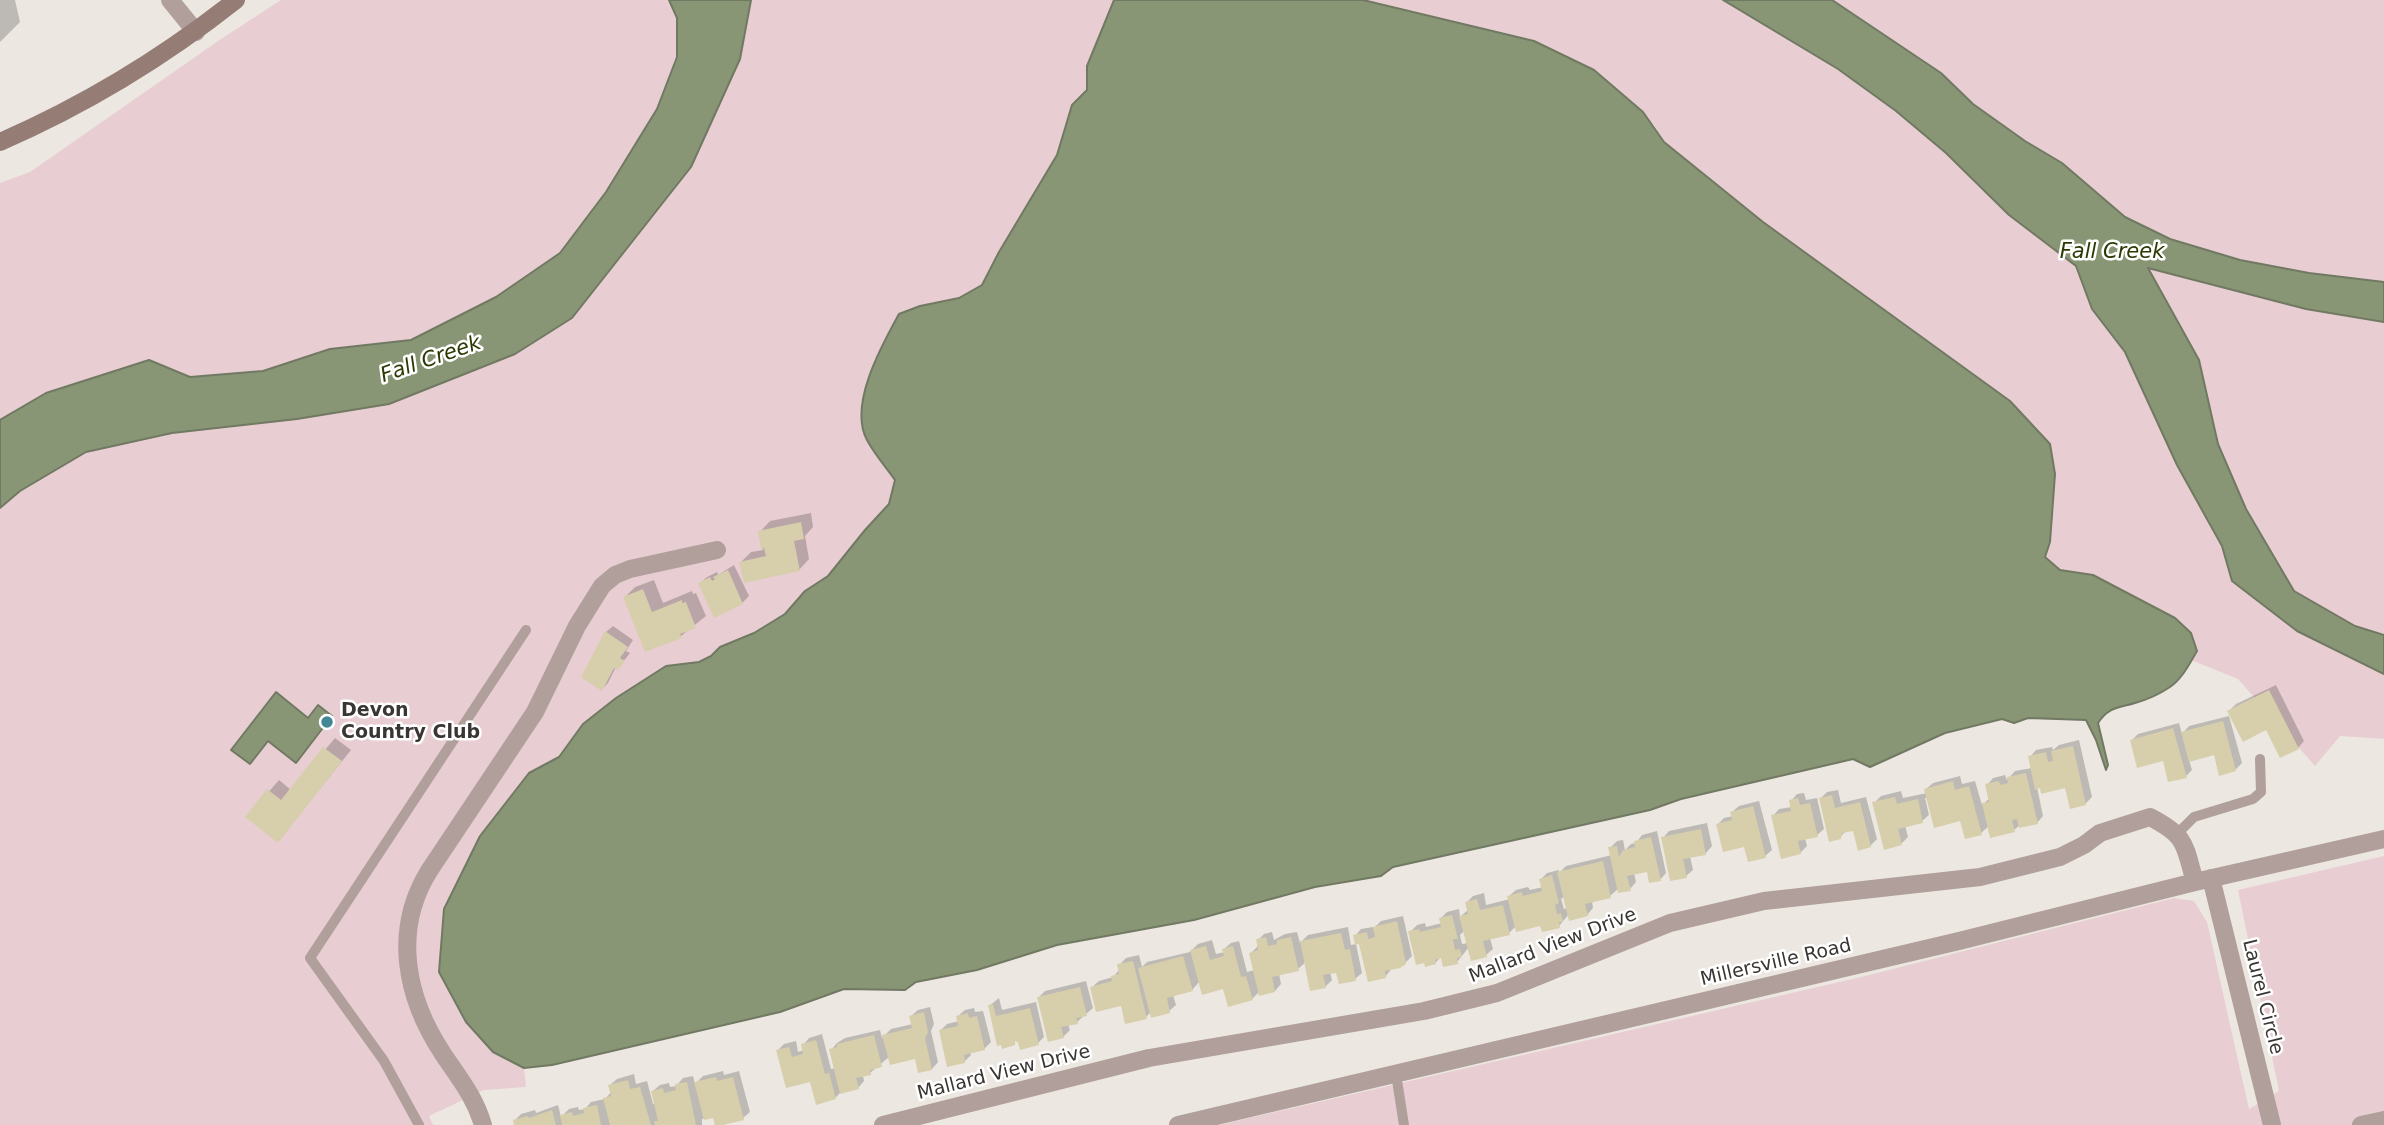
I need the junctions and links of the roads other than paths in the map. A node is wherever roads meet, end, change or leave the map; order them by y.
1 (170, 0) edge
2 (236, 0) edge
3 (196, 32) junction
4 (0, 142) edge
5 (717, 550) dead end
6 (526, 630) dead end
7 (2260, 759) dead end
8 (2178, 834) junction
9 (2384, 839) edge
10 (2203, 880) junction
11 (1396, 1074) junction
12 (2384, 1120) edge
13 (419, 1125) edge
14 (483, 1125) edge
15 (883, 1125) edge
16 (1178, 1125) edge
17 (1404, 1125) edge
18 (2272, 1125) edge
19 (2361, 1125) edge

1 - 3 street
2 - 3 main road
3 - 4 main road
5 - 14 street
6 - 13 lane
7 - 8 lane
8 - 10 street
8 - 15 street, Mallard View Drive
9 - 10 street, Millersville Road
10 - 11 street, Millersville Road
10 - 18 street, Laurel Circle
11 - 16 street, Millersville Road
11 - 17 lane
12 - 19 street

